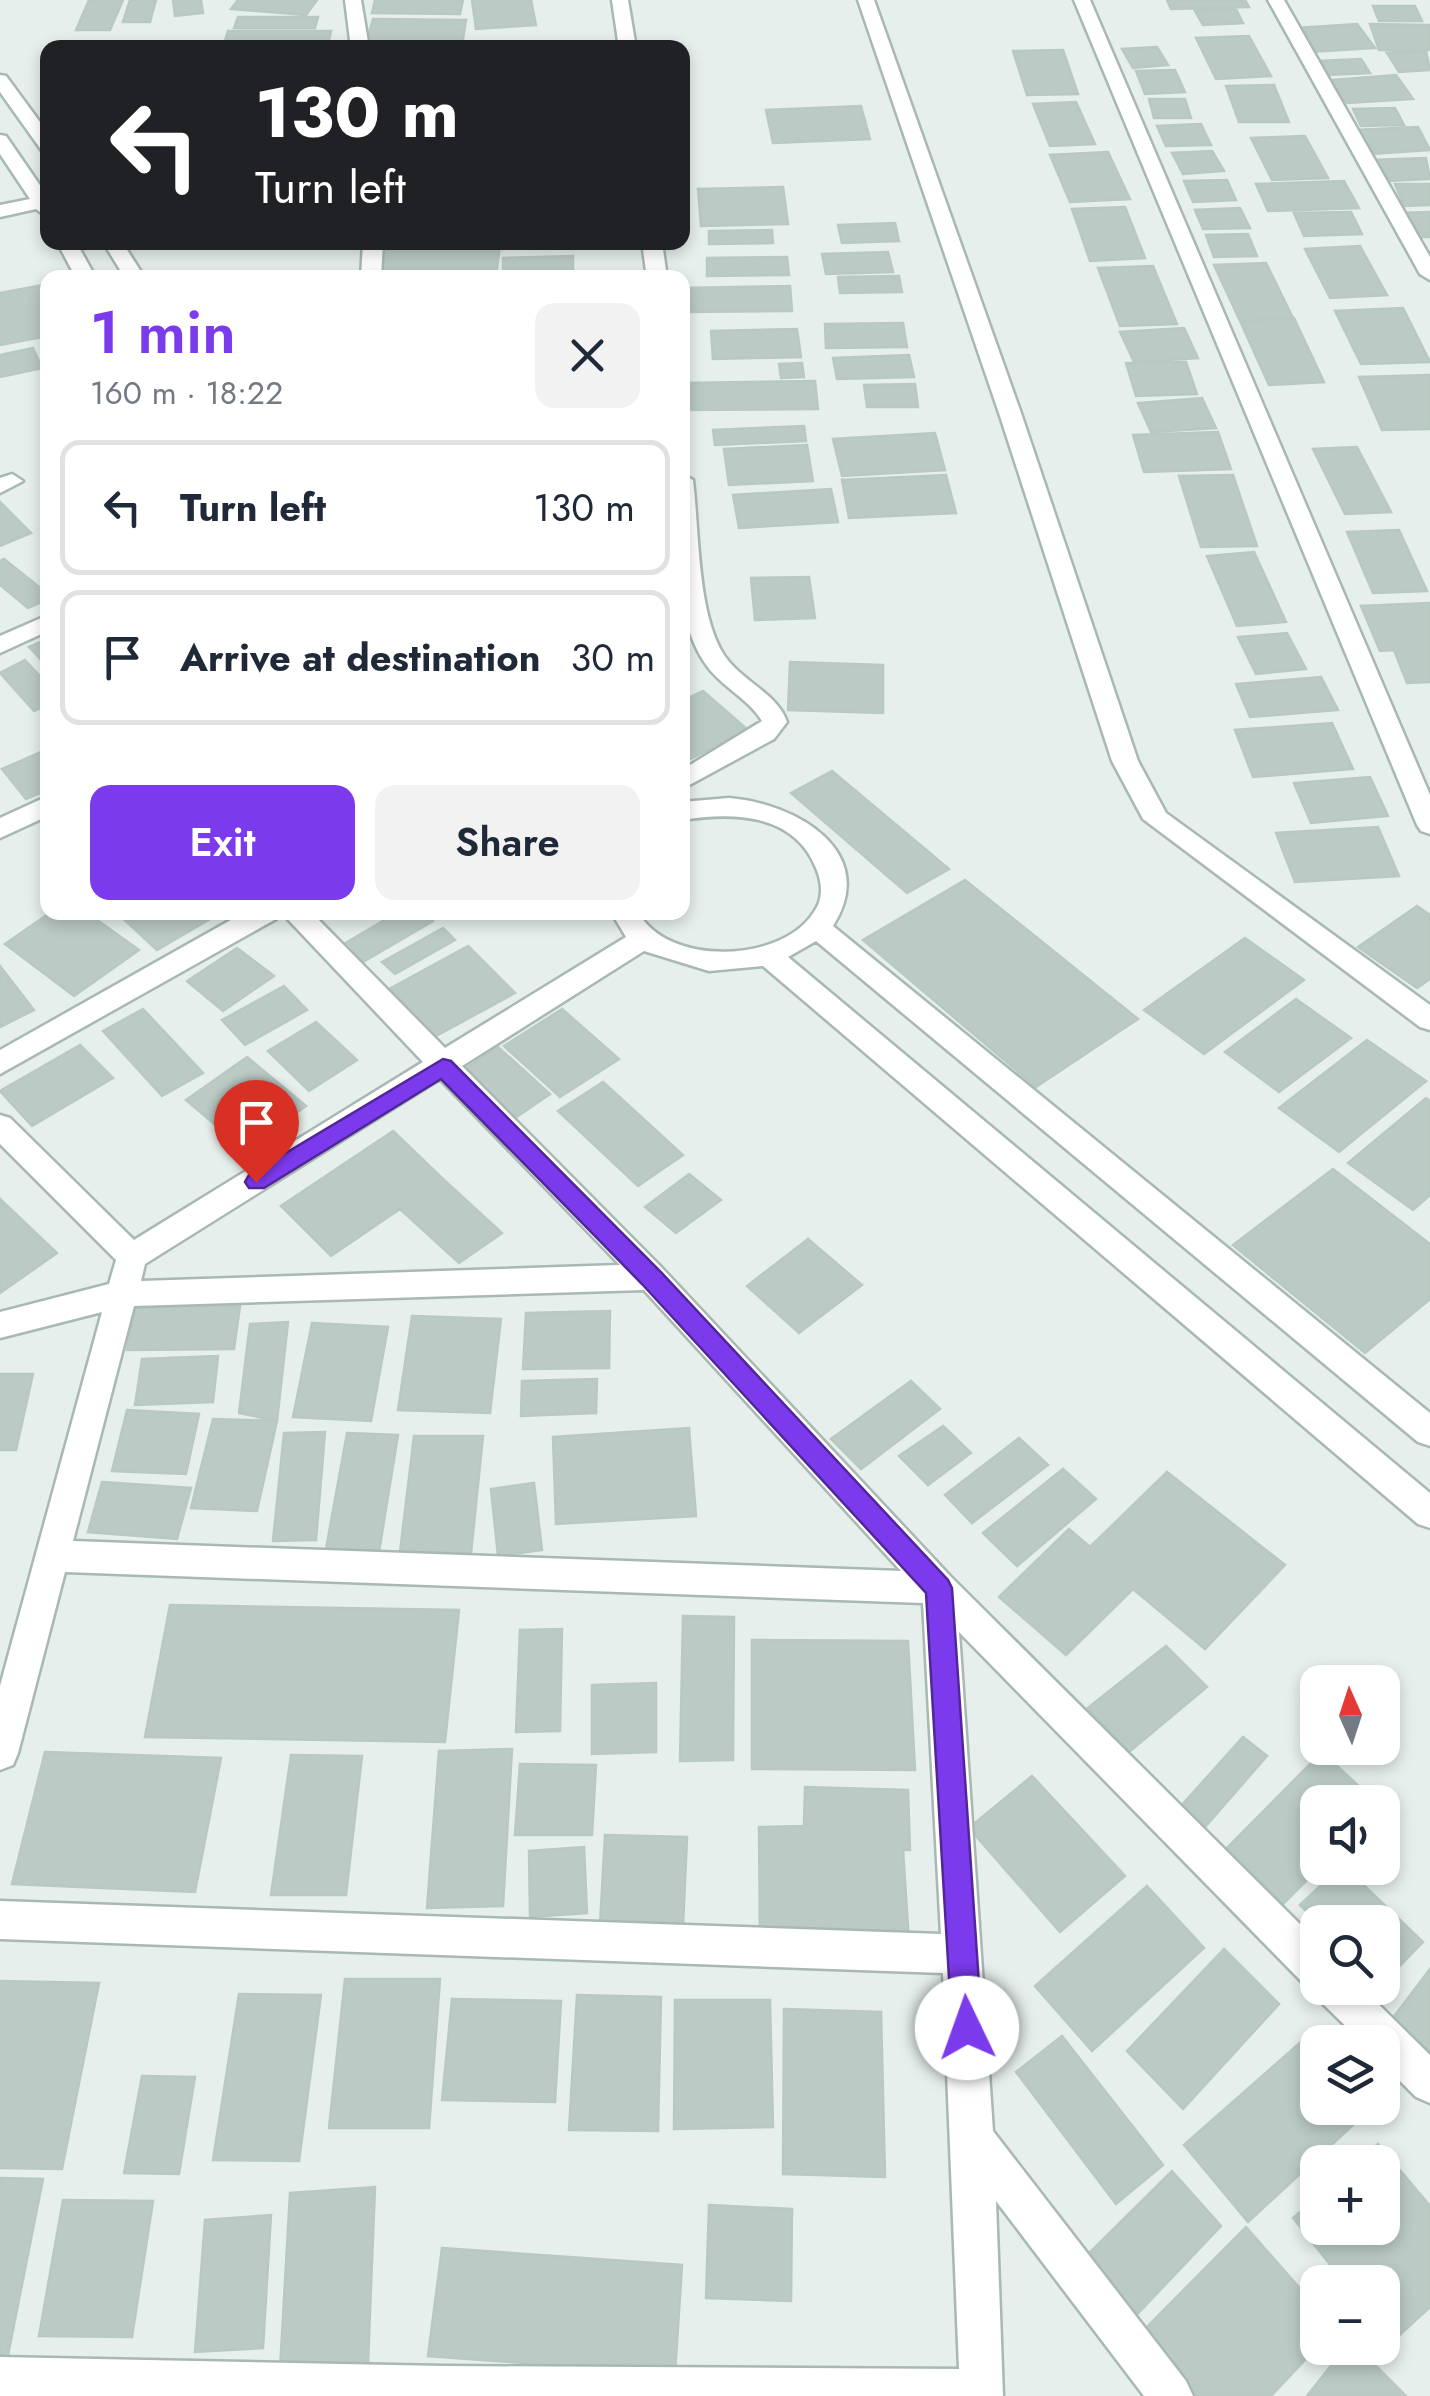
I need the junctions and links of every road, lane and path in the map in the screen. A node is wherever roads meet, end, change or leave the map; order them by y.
1 (353, 0) edge
2 (620, 0) edge
3 (866, 0) edge
4 (1082, 0) edge
5 (1276, 0) edge
6 (359, 40) edge
7 (627, 40) edge
8 (0, 80) edge
9 (40, 136) edge
10 (0, 140) edge
11 (40, 201) edge
12 (40, 207) edge
13 (0, 211) edge
14 (1430, 274) edge
15 (690, 540) edge
16 (40, 626) edge
17 (0, 645) edge
18 (690, 776) edge
19 (40, 809) edge
20 (690, 810) edge
21 (1430, 825) edge
22 (0, 829) edge
23 (253, 920) edge
24 (302, 920) edge
25 (626, 920) edge
26 (818, 927) junction
27 (645, 938) junction
28 (770, 956) junction
29 (1430, 1020) edge
30 (0, 1063) edge
31 (443, 1067) junction
32 (0, 1126) edge
33 (132, 1258) junction
34 (650, 1277) junction
35 (122, 1294) junction
36 (0, 1325) edge
37 (1430, 1432) edge
38 (1430, 1513) edge
39 (52, 1556) junction
40 (939, 1588) junction
41 (0, 1753) edge
42 (0, 1920) edge
43 (1300, 1952) edge
44 (963, 1954) junction
45 (1352, 2005) edge
46 (1430, 2083) edge
47 (974, 2138) junction
48 (0, 2378) edge
49 (444, 2392) edge
50 (981, 2393) edge
51 (1171, 2396) edge

1 - 6 street
2 - 7 street
3 - 29 street
4 - 21 street
5 - 14 street
8 - 9 street
10 - 11 street
12 - 13 street
15 - 18 street
16 - 17 street
19 - 22 street
20 - 26 street
23 - 30 street
24 - 31 street
25 - 27 street
26 - 28 street
26 - 37 street
27 - 28 street
27 - 31 street
28 - 38 street
31 - 33 street
31 - 34 street
32 - 33 street
33 - 35 street
34 - 35 street
34 - 40 street
35 - 36 street
35 - 39 street
39 - 40 street
39 - 41 street
40 - 43 street
40 - 44 street
42 - 44 street
44 - 47 street
45 - 46 street
47 - 50 street
47 - 51 street
48 - 49 street
49 - 50 street

